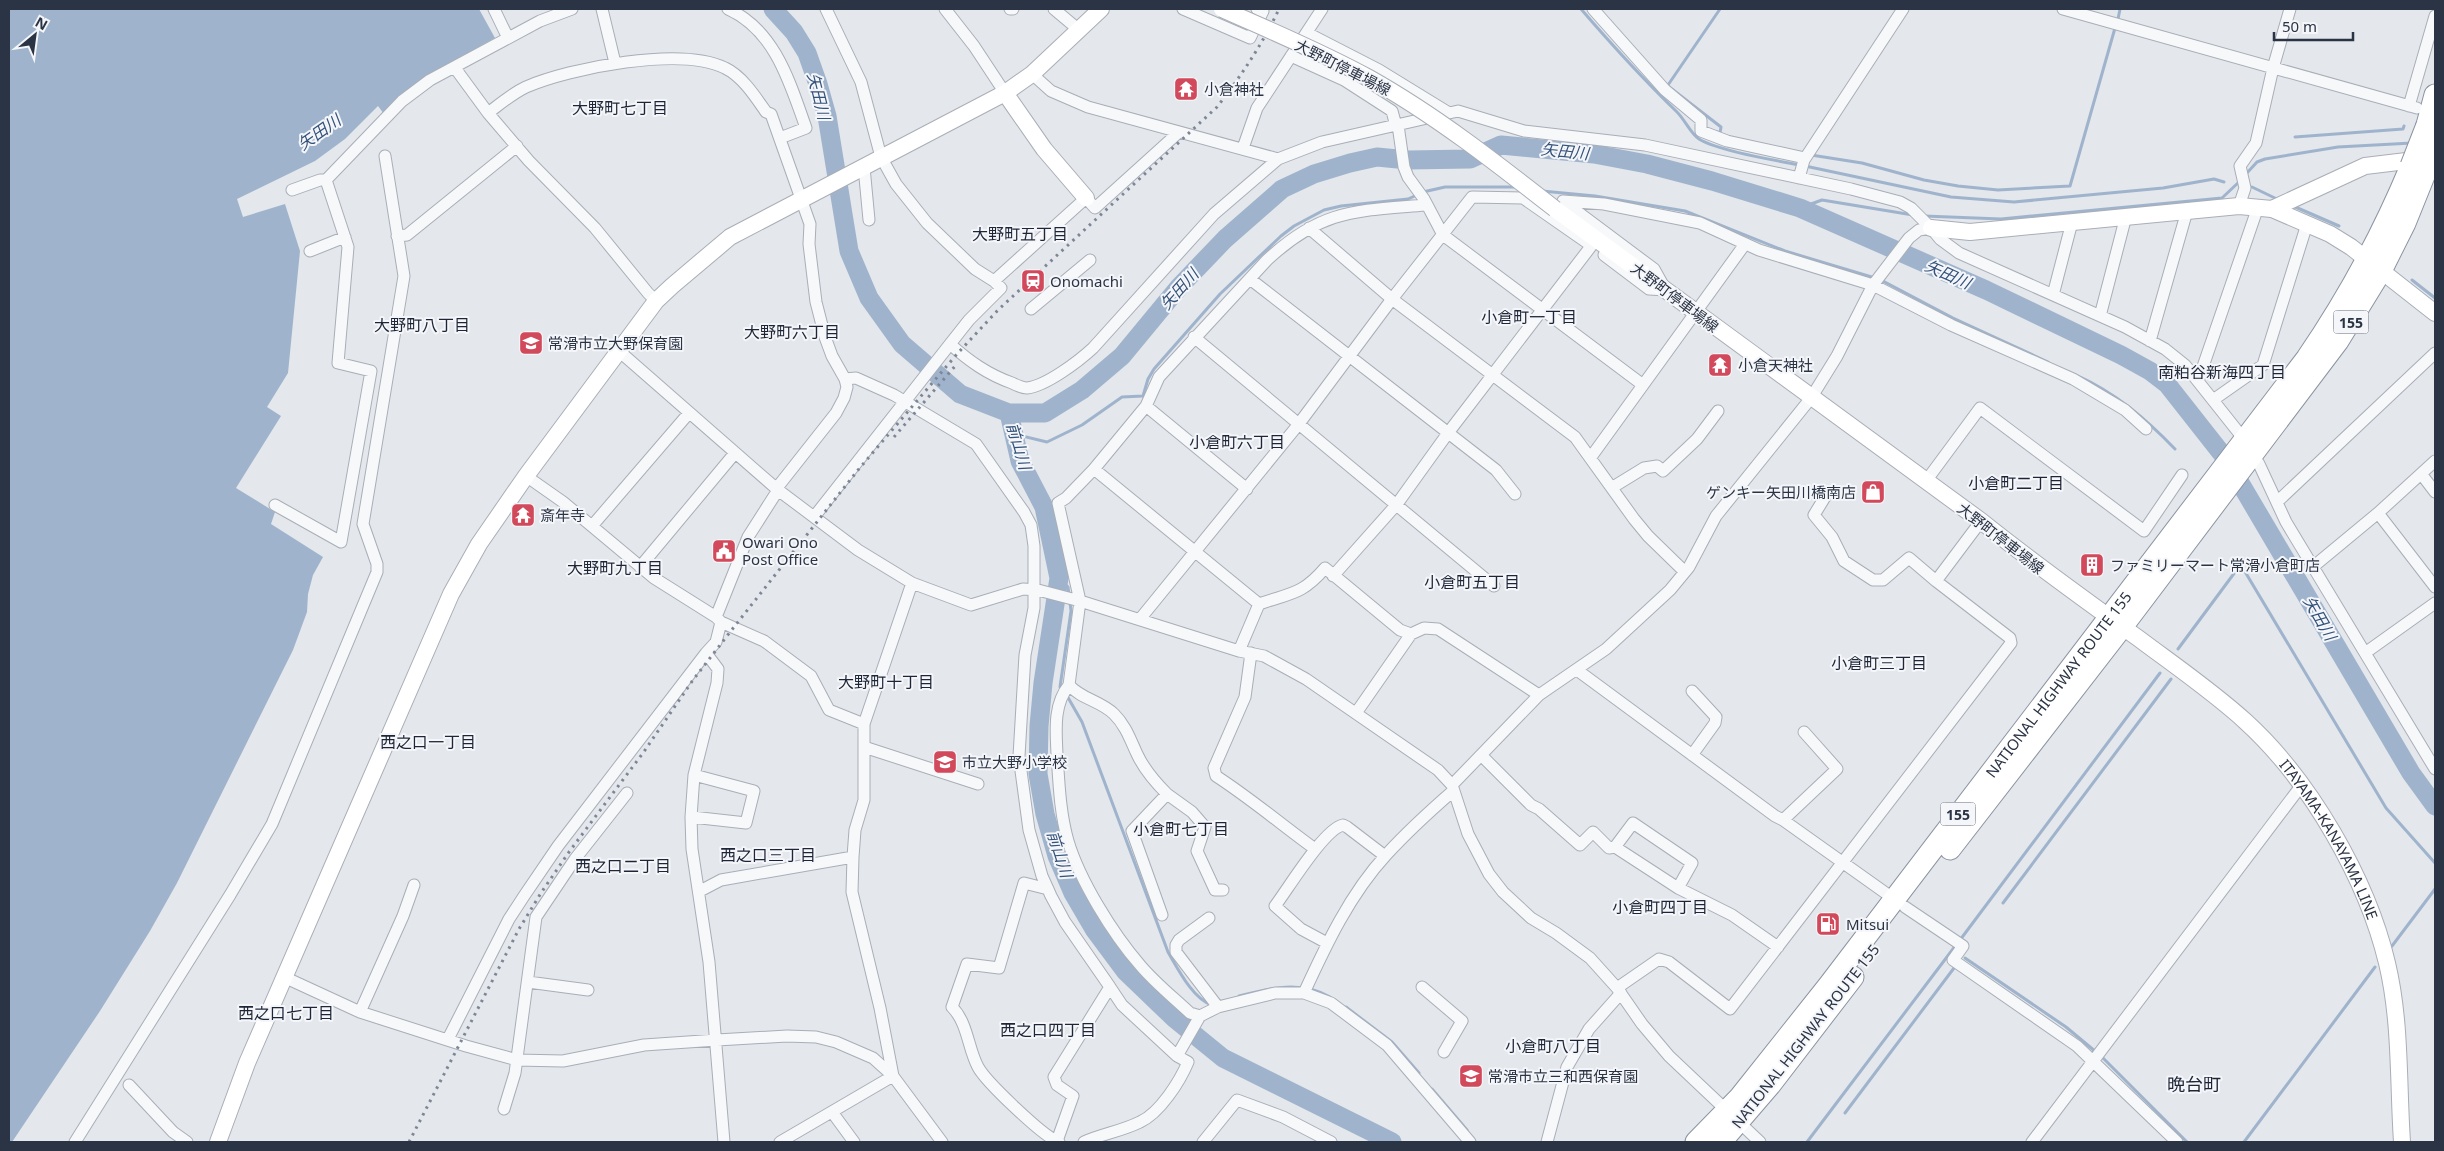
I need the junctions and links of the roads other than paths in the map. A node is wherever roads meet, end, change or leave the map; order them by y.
1 (494, 9) edge
2 (572, 9) edge
3 (602, 9) edge
4 (728, 9) edge
5 (826, 9) edge
6 (945, 9) edge
7 (1054, 9) edge
8 (1101, 9) edge
9 (1183, 9) edge
10 (1222, 9) edge
11 (1257, 9) edge
12 (1322, 9) edge
13 (1593, 9) edge
14 (1903, 9) edge
15 (2063, 9) edge
16 (2290, 9) edge
17 (2435, 16) edge
18 (1080, 30) junction
19 (1307, 33) junction
20 (507, 35) junction
21 (1291, 56) junction
22 (615, 63) junction
23 (454, 68) junction
24 (2273, 68) junction
25 (1032, 74) junction
26 (1005, 93) junction
27 (2435, 95) edge
28 (488, 113) junction
29 (1450, 113) junction
30 (2418, 113) junction
31 (1397, 128) junction
32 (1178, 133) junction
33 (780, 138) junction
34 (517, 146) junction
35 (2435, 146) edge
36 (1243, 148) junction
37 (385, 156) dead end
38 (881, 157) junction
39 (1278, 159) junction
40 (1804, 159) junction
41 (2425, 163) edge
42 (861, 169) junction
43 (1800, 175) junction
44 (326, 180) junction
45 (292, 190) dead end
46 (806, 197) junction
47 (1086, 198) junction
48 (1426, 205) junction
49 (2239, 206) junction
50 (2265, 208) junction
51 (2187, 211) junction
52 (2126, 216) junction
53 (869, 220) dead end
54 (2072, 222) junction
55 (2308, 224) junction
56 (1309, 228) junction
57 (1931, 228) junction
58 (1443, 235) junction
59 (397, 236) junction
60 (345, 237) junction
61 (1745, 244) junction
62 (1592, 245) junction
63 (310, 251) dead end
64 (1090, 260) dead end
65 (2374, 265) junction
66 (1250, 279) junction
67 (994, 281) junction
68 (1875, 283) junction
69 (1666, 290) junction
70 (2052, 295) junction
71 (1392, 299) junction
72 (656, 301) junction
73 (1031, 309) dead end
74 (1544, 310) junction
75 (1696, 312) junction
76 (2435, 313) edge
77 (2100, 316) junction
78 (1194, 337) junction
79 (2150, 340) junction
80 (950, 344) junction
81 (619, 352) junction
82 (2435, 353) edge
83 (1350, 355) junction
84 (1494, 375) junction
85 (845, 379) junction
86 (2198, 381) junction
87 (1643, 385) junction
88 (1811, 398) junction
89 (903, 400) junction
90 (2214, 400) junction
91 (1146, 406) junction
92 (1718, 411) dead end
93 (689, 412) junction
94 (1298, 425) junction
95 (2146, 429) dead end
96 (1448, 433) junction
97 (2246, 452) junction
98 (735, 453) junction
99 (1591, 457) junction
100 (2435, 461) edge
101 (1094, 469) junction
102 (2422, 474) junction
103 (2182, 475) dead end
104 (526, 476) junction
105 (1926, 481) junction
106 (1613, 487) junction
107 (1247, 489) junction
108 (777, 490) junction
109 (2435, 492) edge
110 (1515, 494) dead end
111 (1825, 497) dead end
112 (2277, 502) junction
113 (1397, 504) junction
114 (275, 505) dead end
115 (2378, 513) junction
116 (814, 517) junction
117 (1981, 521) junction
118 (592, 526) junction
119 (1194, 552) junction
120 (2314, 566) junction
121 (640, 567) junction
122 (1685, 572) junction
123 (1333, 576) junction
124 (1936, 581) junction
125 (912, 583) junction
126 (1494, 586) dead end
127 (2435, 587) edge
128 (1035, 590) junction
129 (1078, 600) junction
130 (2435, 603) edge
131 (1259, 604) junction
132 (1140, 619) junction
133 (718, 620) junction
134 (2115, 622) junction
135 (1411, 634) junction
136 (1239, 651) junction
137 (706, 653) junction
138 (1252, 653) junction
139 (2366, 653) junction
140 (1577, 670) junction
141 (1069, 685) junction
142 (1692, 691) dead end
143 (1539, 695) junction
144 (1356, 713) junction
145 (864, 724) junction
146 (1804, 732) dead end
147 (864, 747) junction
148 (1481, 755) junction
149 (1692, 755) junction
150 (2435, 769) edge
151 (694, 775) junction
152 (978, 784) dead end
153 (2301, 786) junction
154 (1452, 788) junction
155 (627, 793) dead end
156 (1167, 794) junction
157 (692, 817) junction
158 (1783, 820) junction
159 (1615, 847) junction
160 (1315, 849) junction
161 (1385, 856) junction
162 (853, 857) junction
163 (1843, 863) junction
164 (414, 885) dead end
165 (1678, 888) junction
166 (1048, 889) junction
167 (700, 890) junction
168 (1223, 890) dead end
169 (1899, 903) junction
170 (1162, 915) dead end
171 (1209, 918) dead end
172 (1327, 943) junction
173 (1778, 947) junction
174 (284, 977) junction
175 (528, 982) junction
176 (1110, 987) junction
177 (1422, 988) dead end
178 (588, 990) dead end
179 (1619, 990) junction
180 (1304, 993) junction
181 (1218, 1007) junction
182 (360, 1012) junction
183 (1199, 1018) junction
184 (448, 1039) junction
185 (717, 1040) junction
186 (1180, 1052) junction
187 (1444, 1052) dead end
188 (517, 1060) junction
189 (2093, 1060) junction
190 (892, 1076) junction
191 (129, 1085) dead end
192 (504, 1109) dead end
193 (832, 1112) junction
194 (1734, 1116) junction
195 (75, 1142) edge
196 (187, 1142) edge
197 (218, 1142) edge
198 (724, 1142) edge
199 (780, 1142) edge
200 (854, 1142) edge
201 (942, 1142) edge
202 (1058, 1142) edge
203 (1084, 1142) edge
204 (1203, 1142) edge
205 (1331, 1142) edge
206 (1470, 1142) edge
207 (1547, 1142) edge
208 (1696, 1142) edge
209 (1721, 1142) edge
210 (1760, 1142) edge
211 (2032, 1142) edge
212 (2177, 1142) edge
213 (2402, 1142) edge

1 - 20 street
2 - 20 street
3 - 22 street
4 - 33 street
5 - 38 street
6 - 26 street
7 - 18 street
8 - 18 main road
9 - 11 street
10 - 69 main road, 大野町停車場線, bridge
12 - 19 street
13 - 40 street
14 - 40 street
15 - 24 street
16 - 24 street
17 - 30 street
18 - 25 main road
19 - 21 street
19 - 29 street
20 - 23 street
21 - 31 street
21 - 36 street
22 - 28 street
22 - 33 street
23 - 28 street
23 - 44 street
24 - 30 street
24 - 49 street
25 - 26 main road
25 - 32 street
26 - 38 main road
26 - 47 main road
27 - 30 highway, NATIONAL HIGHWAY ROUTE 155 / 155
28 - 34 street
29 - 31 street
29 - 43 street
30 - 41 highway, NATIONAL HIGHWAY ROUTE 155 / 155, bridge
31 - 39 street
31 - 48 street
32 - 36 street
32 - 47 street
33 - 46 street
34 - 59 street
34 - 72 street
35 - 41 highway, NATIONAL HIGHWAY ROUTE 155 / 155, bridge
36 - 39 street
37 - 59 street
38 - 42 main road
38 - 67 street
39 - 80 street
40 - 43 street
41 - 50 main road
41 - 65 highway, NATIONAL HIGHWAY ROUTE 155 / 155
42 - 46 main road
42 - 53 street
43 - 57 street
44 - 45 street
44 - 60 street
46 - 72 main road
46 - 85 street
47 - 67 street
48 - 56 street
48 - 58 street
49 - 50 main road
49 - 51 main road
50 - 55 main road
50 - 86 street
51 - 52 main road
51 - 79 street
52 - 54 main road
52 - 77 street
54 - 57 main road
54 - 70 street
55 - 65 main road
55 - 90 street
56 - 66 street
56 - 71 street
57 - 68 street
57 - 70 street
58 - 62 street
58 - 71 street
58 - 74 street
59 - 195 street
60 - 63 street
60 - 114 street
61 - 68 street
61 - 69 street
61 - 75 street
62 - 69 street
62 - 74 street
64 - 73 street
65 - 76 main road
65 - 97 highway, NATIONAL HIGHWAY ROUTE 155 / 155
66 - 78 street
66 - 83 street
67 - 80 street
68 - 88 street
68 - 95 street
69 - 75 main road, 大野町停車場線
70 - 77 street
71 - 83 street
71 - 84 street
72 - 81 main road
74 - 84 street
74 - 87 street
75 - 87 street
75 - 88 main road, 大野町停車場線
77 - 79 street
78 - 91 street
78 - 94 street
79 - 86 street
80 - 89 street
81 - 93 street
81 - 104 main road
82 - 112 street
83 - 94 street
83 - 96 street
84 - 96 street
84 - 99 street
85 - 89 street
85 - 108 street
86 - 90 street
87 - 99 street
88 - 105 main road, 大野町停車場線
88 - 122 street
89 - 116 street
89 - 128 street
90 - 97 street
91 - 101 street
91 - 107 street
92 - 106 street
93 - 98 street
93 - 118 street
94 - 107 street
94 - 113 street
96 - 110 street
96 - 113 street
97 - 112 street
97 - 134 highway, NATIONAL HIGHWAY ROUTE 155 / 155
98 - 108 street
98 - 121 street
99 - 106 street
100 - 102 street
101 - 119 street
101 - 129 street
102 - 109 street
102 - 115 street
103 - 105 street
104 - 118 street
104 - 174 main road
105 - 117 main road, 大野町停車場線
106 - 122 street
107 - 119 street
108 - 116 street
108 - 133 street
111 - 124 street
112 - 120 street
113 - 123 street
113 - 126 street
115 - 120 street
115 - 127 street
116 - 125 street
117 - 124 street
117 - 134 main road, 大野町停車場線
118 - 121 street
119 - 131 street
119 - 132 street
120 - 139 street
121 - 133 street
122 - 140 street
123 - 131 street
123 - 135 street
124 - 163 street
125 - 128 street
125 - 145 street
128 - 129 street
128 - 166 street
129 - 132 street
129 - 141 street
130 - 139 street
131 - 136 street
132 - 136 street
133 - 137 street
133 - 145 street
134 - 153 main road, ITAYAMA-KANAYAMA LINE
134 - 169 highway, NATIONAL HIGHWAY ROUTE 155 / 155
135 - 143 street
135 - 144 street
136 - 138 street
137 - 151 street
137 - 184 street
138 - 144 street
138 - 160 street
139 - 150 street
140 - 143 street
140 - 149 street
141 - 156 street
141 - 183 street
142 - 149 street
143 - 148 street
144 - 154 street
145 - 147 street
146 - 158 street
147 - 152 street
147 - 162 street
148 - 154 street
148 - 159 street
149 - 158 street
151 - 157 street
151 - 157 street
153 - 189 street
153 - 213 main road, ITAYAMA-KANAYAMA LINE
154 - 161 street
154 - 179 street
155 - 175 street
156 - 168 street
156 - 170 street
157 - 167 street
158 - 163 street
159 - 165 street
159 - 165 street
160 - 161 street
160 - 172 street
161 - 172 street
162 - 167 street
162 - 190 street
163 - 169 street
163 - 173 street
164 - 182 street
165 - 173 street
166 - 176 street
166 - 202 street
167 - 185 street
169 - 189 street
169 - 194 highway, NATIONAL HIGHWAY ROUTE 155 / 155
171 - 181 street
172 - 180 street
173 - 179 street
174 - 182 street
174 - 197 main road
175 - 178 street
175 - 188 street
176 - 186 street
176 - 202 street
177 - 187 street
179 - 194 street
179 - 207 street
180 - 181 street
180 - 206 street
181 - 183 street
182 - 184 street
183 - 186 street
184 - 188 street
185 - 188 street
185 - 190 street
185 - 198 street
186 - 203 street
188 - 192 street
189 - 211 street
189 - 212 street
190 - 193 street
190 - 201 street
191 - 196 street
193 - 199 street
193 - 200 street
194 - 208 highway, NATIONAL HIGHWAY ROUTE 155 / 155
194 - 209 highway, NATIONAL HIGHWAY ROUTE 155 / 155
194 - 210 street
204 - 205 street

